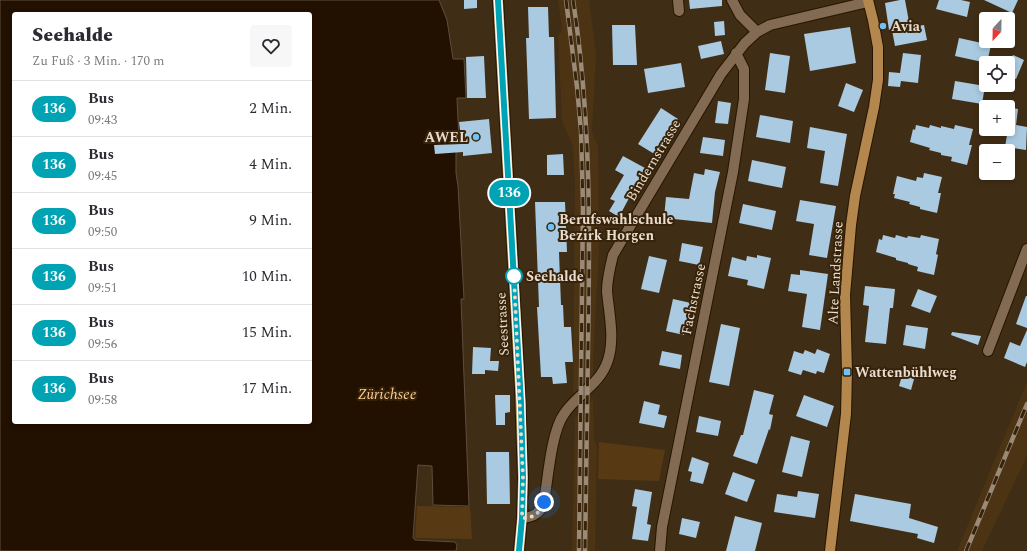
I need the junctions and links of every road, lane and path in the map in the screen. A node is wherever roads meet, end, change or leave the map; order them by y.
1 (498, 0) edge
2 (678, 0) edge
3 (732, 0) edge
4 (868, 1) edge
5 (679, 11) dead end
6 (757, 32) junction
7 (736, 53) junction
8 (1027, 249) edge
9 (988, 351) dead end
10 (522, 518) junction
11 (519, 551) edge
12 (660, 551) edge
13 (830, 551) edge

1 - 10 main road, Seestrasse
2 - 5 street
3 - 6 street
4 - 6 street, Bindernstrasse
4 - 13 main road, Alte Landstrasse
6 - 7 street, Bindernstrasse
7 - 10 street, Bindernstrasse
7 - 12 street, Fachstrasse
8 - 9 street
10 - 11 main road, Seestrasse

